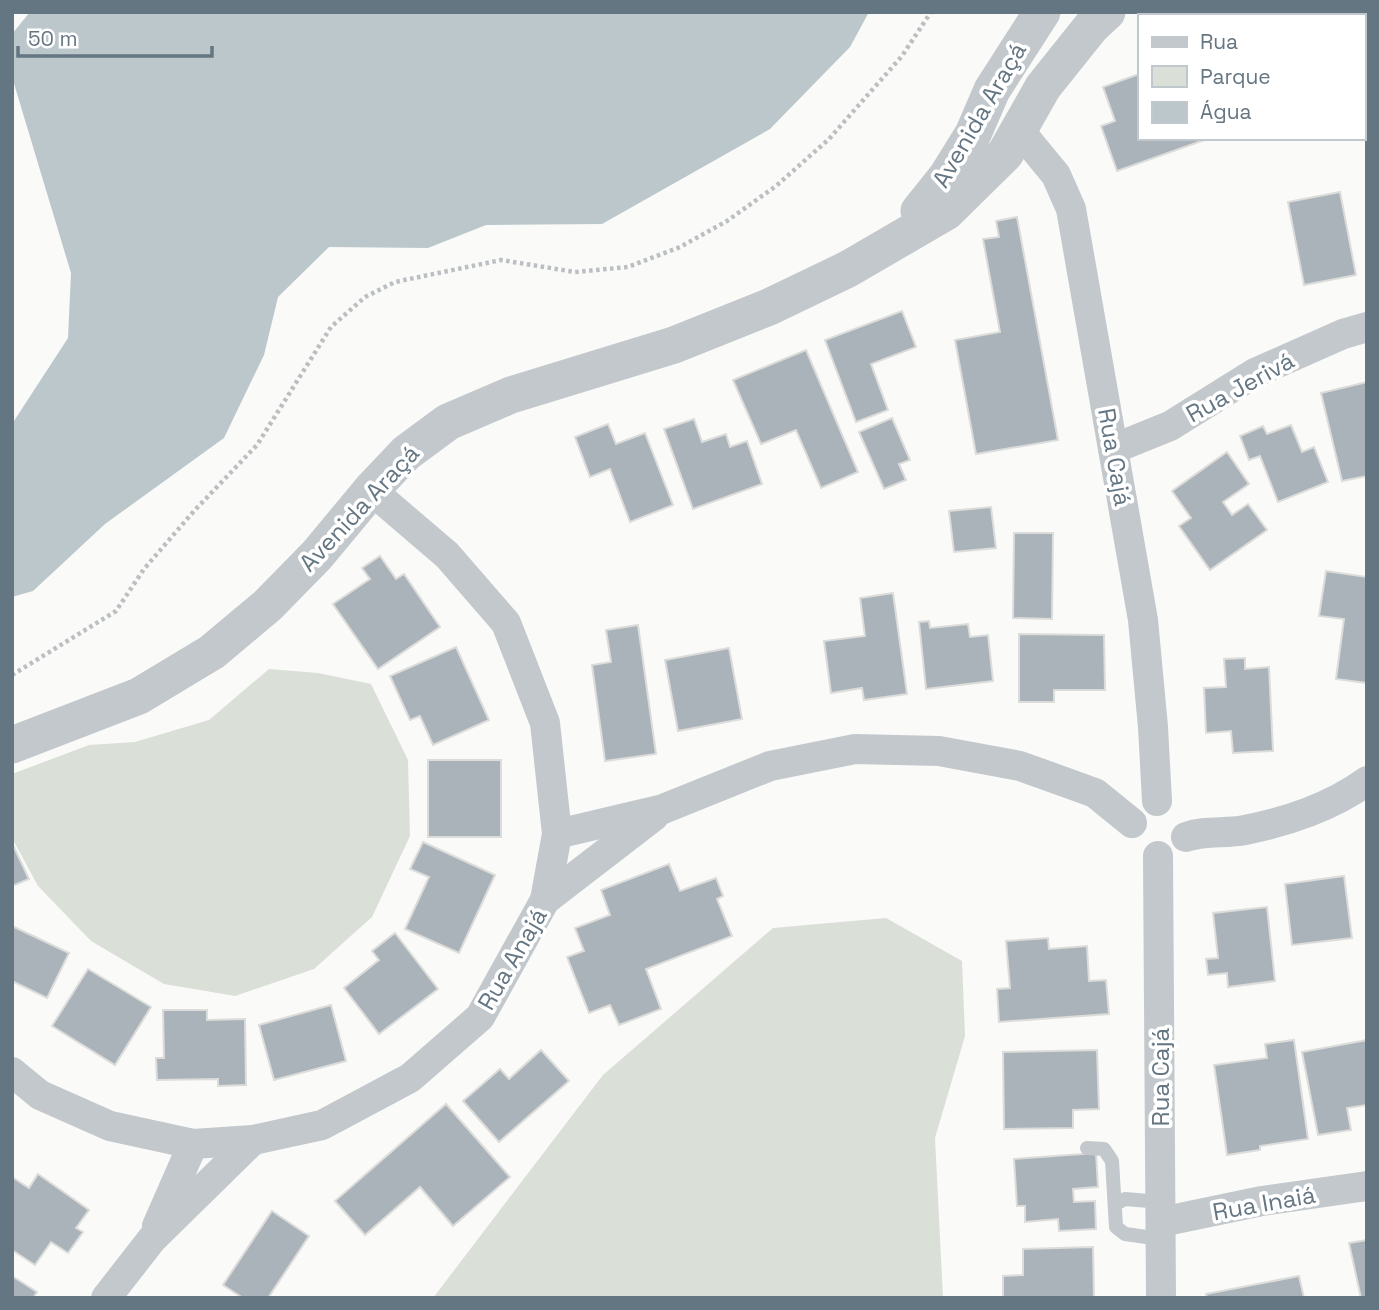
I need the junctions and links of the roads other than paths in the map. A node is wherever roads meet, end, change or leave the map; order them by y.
1 (1107, 12) edge
2 (1037, 15) edge
3 (992, 90) junction
4 (1019, 130) junction
5 (848, 270) junction
6 (1367, 327) edge
7 (1113, 449) junction
8 (371, 490) junction
9 (12, 745) edge
10 (1367, 781) edge
11 (1157, 801) junction
12 (663, 809) junction
13 (1132, 823) junction
14 (557, 834) junction
15 (1185, 837) junction
16 (1158, 856) junction
17 (545, 900) junction
18 (12, 1072) edge
19 (254, 1140) junction
20 (192, 1144) junction
21 (1087, 1148) dead end
22 (1367, 1186) edge
23 (1116, 1204) junction
24 (1161, 1221) junction
25 (152, 1239) junction
26 (106, 1298) edge
27 (1161, 1298) edge

1 - 4 street, Avenida Araçá
2 - 3 street, Avenida Araçá
3 - 4 street
3 - 5 street, Avenida Araçá
4 - 5 street, Avenida Araçá
4 - 7 street, Rua Cajá
5 - 8 street, Avenida Araçá
6 - 7 street, Rua Jerivá
7 - 11 street, Rua Cajá
8 - 9 street, Avenida Araçá
8 - 14 street, Rua Anajá
10 - 15 street
11 - 13 street
11 - 15 street
12 - 13 street
12 - 14 street
12 - 17 street
13 - 16 street
14 - 17 street, Rua Anajá
15 - 16 street
16 - 24 street, Rua Cajá
17 - 19 street, Rua Anajá
18 - 20 street, Rua Anajá
19 - 20 street, Rua Anajá
19 - 25 street
20 - 25 street
21 - 23 lane
22 - 24 street, Rua Inaiá
23 - 24 lane
23 - 24 lane
24 - 27 street, Rua Cajá
25 - 26 street

